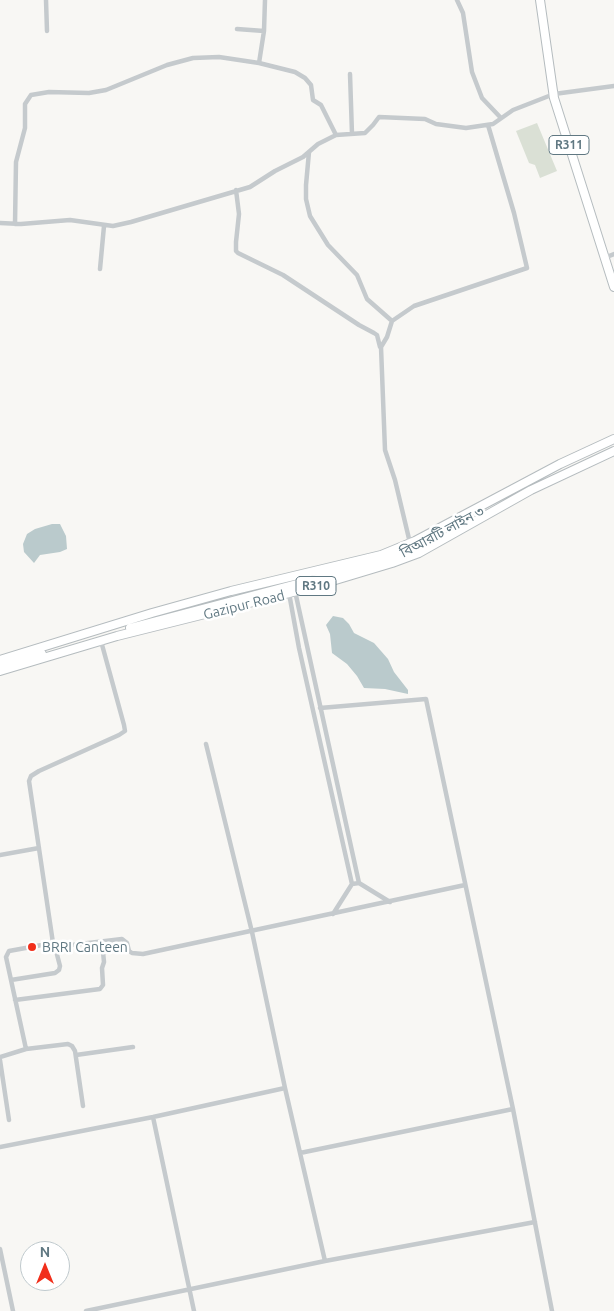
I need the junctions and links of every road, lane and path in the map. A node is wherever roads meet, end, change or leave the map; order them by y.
1 (46, 0) edge
2 (265, 0) edge
3 (457, 0) edge
4 (540, 0) edge
5 (237, 29) dead end
6 (47, 30) dead end
7 (264, 31) junction
8 (259, 63) junction
9 (350, 74) dead end
10 (614, 86) edge
11 (554, 94) junction
12 (501, 118) junction
13 (488, 124) junction
14 (352, 134) junction
15 (336, 135) junction
16 (309, 152) junction
17 (236, 190) junction
18 (0, 223) edge
19 (15, 224) junction
20 (104, 226) junction
21 (614, 254) edge
22 (604, 258) junction
23 (100, 269) dead end
24 (614, 287) edge
25 (392, 321) junction
26 (380, 347) junction
27 (614, 439) edge
28 (614, 446) edge
29 (614, 451) edge
30 (410, 543) junction
31 (292, 592) junction
32 (101, 641) junction
33 (0, 660) edge
34 (0, 666) edge
35 (0, 672) edge
36 (320, 708) junction
37 (206, 744) dead end
38 (39, 848) junction
39 (0, 855) edge
40 (359, 883) junction
41 (352, 884) junction
42 (465, 885) junction
43 (390, 902) junction
44 (333, 914) junction
45 (252, 932) junction
46 (102, 942) junction
47 (54, 945) junction
48 (6, 956) junction
49 (0, 958) edge
50 (11, 980) junction
51 (15, 1000) junction
52 (133, 1047) dead end
53 (26, 1049) junction
54 (76, 1056) junction
55 (0, 1058) edge
56 (284, 1088) junction
57 (2, 1089) edge
58 (83, 1106) dead end
59 (513, 1109) junction
60 (153, 1117) junction
61 (9, 1120) dead end
62 (0, 1147) edge
63 (300, 1153) junction
64 (534, 1222) junction
65 (0, 1248) edge
66 (325, 1261) junction
67 (189, 1289) junction
68 (13, 1311) edge
69 (86, 1311) edge
70 (194, 1311) edge
71 (552, 1311) edge

1 - 6 street
2 - 7 street
3 - 12 street
4 - 11 main road, R311
5 - 7 street
7 - 8 street
8 - 15 street
8 - 19 street
9 - 14 street
10 - 11 street
11 - 12 street
11 - 22 main road, R311
12 - 13 street
13 - 14 street
13 - 25 street
14 - 15 street
15 - 16 street
16 - 17 street
16 - 25 street
17 - 20 street
17 - 26 street
18 - 19 street
19 - 20 street
20 - 23 street
21 - 22 street
22 - 24 main road, R311
25 - 26 street
26 - 30 street
27 - 30 main road, Gazipur Road / R310
28 - 34 main road, বিআরটি লাইন ৩
29 - 31 main road, Gazipur Road / R310
30 - 33 main road, Gazipur Road / R310
31 - 32 main road, Gazipur Road / R310
31 - 36 street
31 - 41 street
32 - 35 main road, Gazipur Road / R310
32 - 38 street
36 - 40 street
36 - 42 street
37 - 45 street
38 - 39 street
38 - 47 street
40 - 41 street
40 - 43 street
41 - 44 street
42 - 43 street
42 - 59 street
43 - 44 street
44 - 45 street
45 - 46 street
45 - 56 street
46 - 47 street
46 - 51 street
47 - 48 street
47 - 50 street
48 - 49 street
48 - 50 street
50 - 51 street
51 - 53 street
52 - 54 street
53 - 54 street
53 - 55 street
54 - 58 street
55 - 57 street
56 - 60 street
56 - 63 street
57 - 61 street
59 - 63 street
59 - 64 street
60 - 62 street
60 - 67 street
63 - 66 street
64 - 66 street
64 - 71 street
65 - 68 street
66 - 67 street
67 - 69 street
67 - 70 street

